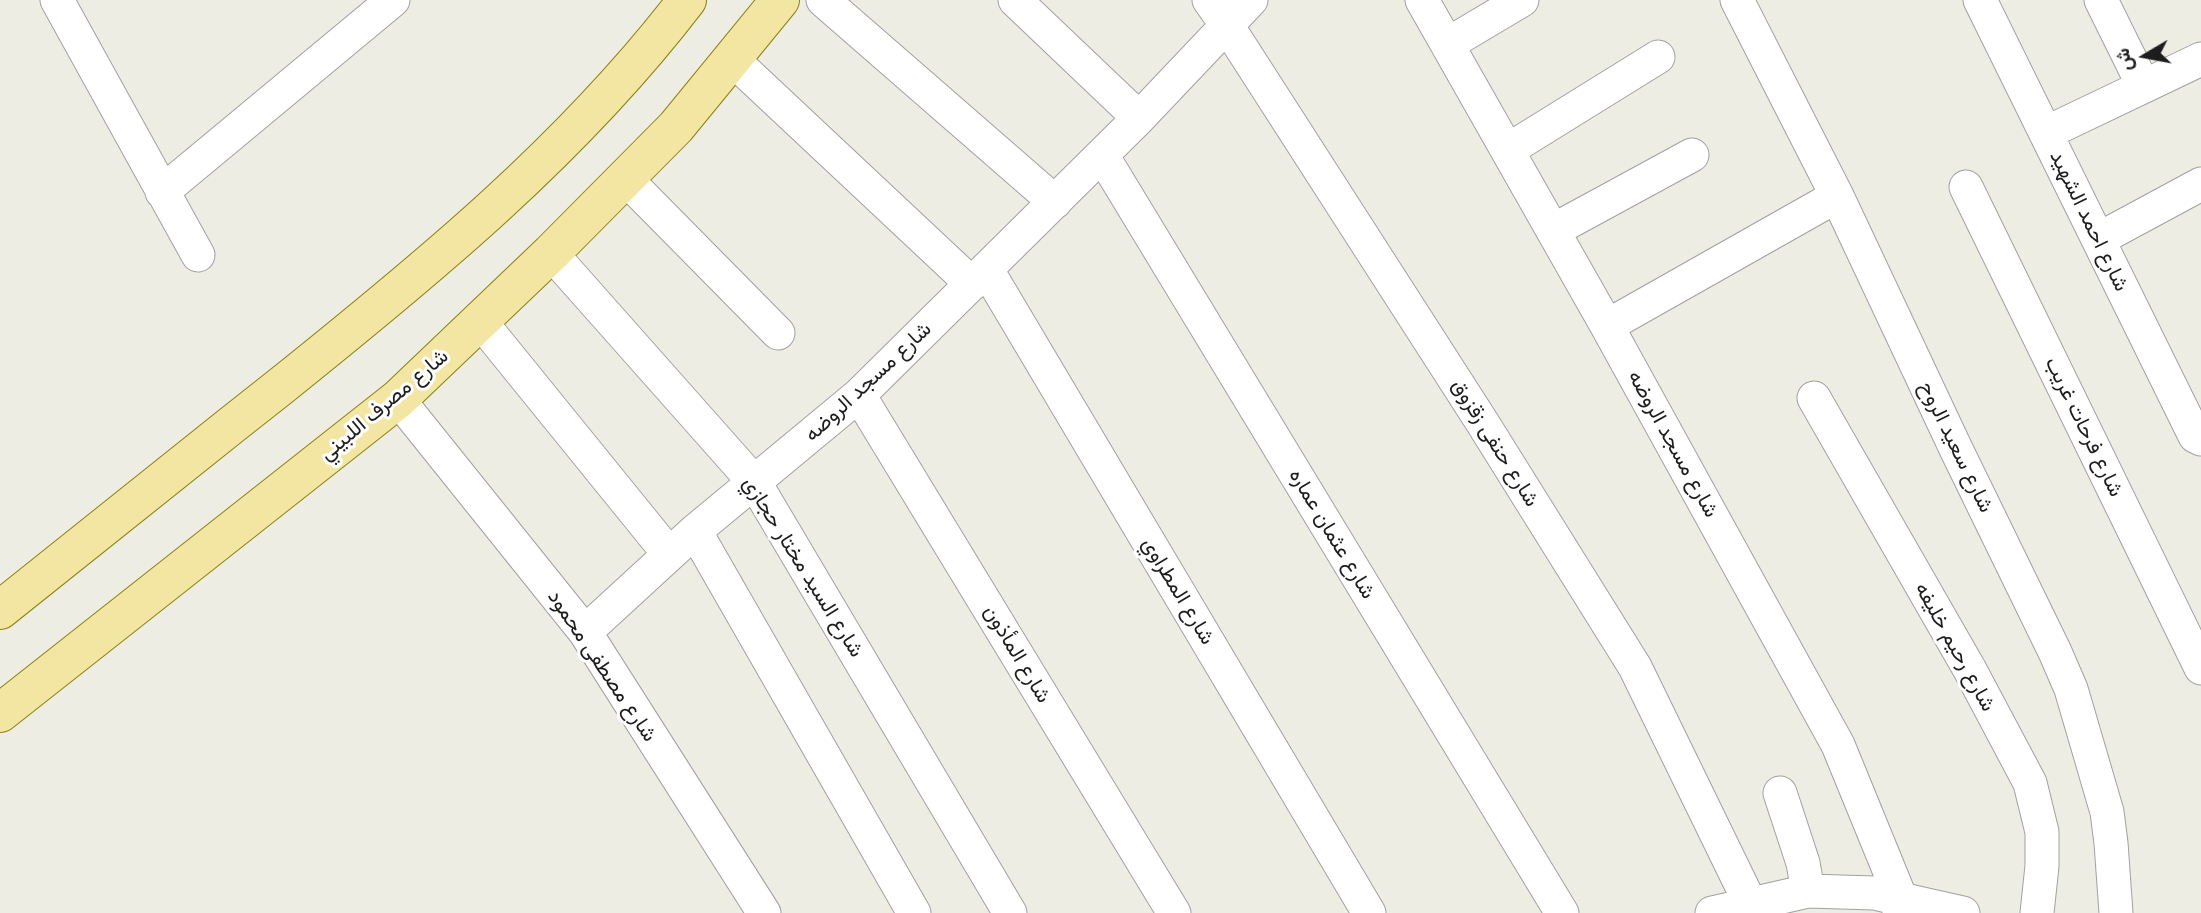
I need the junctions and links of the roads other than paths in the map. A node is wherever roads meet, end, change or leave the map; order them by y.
1 (57, 0) edge
2 (393, 0) edge
3 (780, 0) edge
4 (823, 0) edge
5 (1015, 0) edge
6 (1209, 0) edge
7 (1251, 0) edge
8 (1422, 0) edge
9 (1522, 0) edge
10 (1737, 0) edge
11 (1980, 0) edge
12 (2101, 0) edge
13 (683, 5) edge
14 (1228, 27) junction
15 (1448, 44) junction
16 (1658, 57) dead end
17 (732, 59) junction
18 (2201, 59) edge
19 (2143, 85) junction
20 (1139, 118) junction
21 (2046, 133) junction
22 (1508, 150) junction
23 (1102, 155) junction
24 (1692, 155) dead end
25 (625, 178) junction
26 (1966, 187) dead end
27 (162, 192) junction
28 (2198, 193) edge
29 (1837, 196) junction
30 (1055, 202) junction
31 (1554, 230) junction
32 (2099, 239) junction
33 (551, 253) junction
34 (198, 255) dead end
35 (980, 277) junction
36 (480, 321) junction
37 (1607, 326) junction
38 (778, 333) dead end
39 (859, 395) junction
40 (1814, 398) dead end
41 (398, 399) junction
42 (2201, 439) edge
43 (755, 483) junction
44 (695, 531) junction
45 (669, 554) junction
46 (0, 610) edge
47 (585, 632) junction
48 (2200, 663) edge
49 (0, 713) edge
50 (1780, 793) dead end
51 (1808, 891) junction
52 (1749, 903) junction
53 (1900, 906) edge
54 (764, 913) edge
55 (914, 913) edge
56 (1010, 913) edge
57 (1174, 913) edge
58 (1369, 913) edge
59 (1562, 913) edge
60 (1712, 913) edge
61 (1963, 913) edge
62 (2037, 913) edge
63 (2116, 913) edge

1 - 27 street
2 - 27 street
3 - 17 main road, شارع مصرف اللبيني
4 - 30 street
5 - 20 street
6 - 14 street, شارع حنفى زقزوق
7 - 14 street, شارع مسجد الروضه
8 - 15 street, شارع مسجد الروضه
9 - 15 street
10 - 29 street, شارع سعيد الروح
11 - 21 street, شارع احمد الشهيد
12 - 19 street
13 - 46 main road
14 - 20 street, شارع مسجد الروضه
14 - 52 street, شارع حنفى زقزوق
15 - 22 street, شارع مسجد الروضه
16 - 22 street
17 - 25 main road, شارع مصرف اللبيني
17 - 35 street, شارع المطراوي
18 - 19 street
19 - 21 street
20 - 23 street, شارع مسجد الروضه
21 - 32 street, شارع احمد الشهيد
22 - 31 street, شارع مسجد الروضه
23 - 30 street, شارع مسجد الروضه
23 - 59 street, شارع عثمان عماره
24 - 31 street
25 - 33 main road, شارع مصرف اللبيني
25 - 38 street
26 - 48 street, شارع فرحات غريب
27 - 34 street
28 - 32 street
29 - 37 street
29 - 63 street, شارع سعيد الروح
30 - 35 street, شارع مسجد الروضه
31 - 37 street, شارع مسجد الروضه
32 - 42 street, شارع احمد الشهيد
33 - 36 main road, شارع مصرف اللبيني
33 - 43 street, شارع السيد مختار حجازي
35 - 39 street, شارع مسجد الروضه
35 - 58 street, شارع المطراوي
36 - 41 main road, شارع مصرف اللبيني
36 - 45 street
37 - 53 street, شارع مسجد الروضه
39 - 43 street, شارع مسجد الروضه
39 - 57 street, شارع المأذون
40 - 62 street, شارع رحيم خليفه
41 - 47 street, شارع مصطفى محمود
41 - 49 main road, شارع مصرف اللبيني
43 - 44 street, شارع مسجد الروضه
43 - 56 street, شارع السيد مختار حجازي
44 - 45 street, شارع مسجد الروضه
44 - 55 street
45 - 47 street, شارع مسجد الروضه
47 - 54 street, شارع مصطفى محمود
50 - 51 street
51 - 52 street
51 - 53 street
52 - 60 street
53 - 61 street

